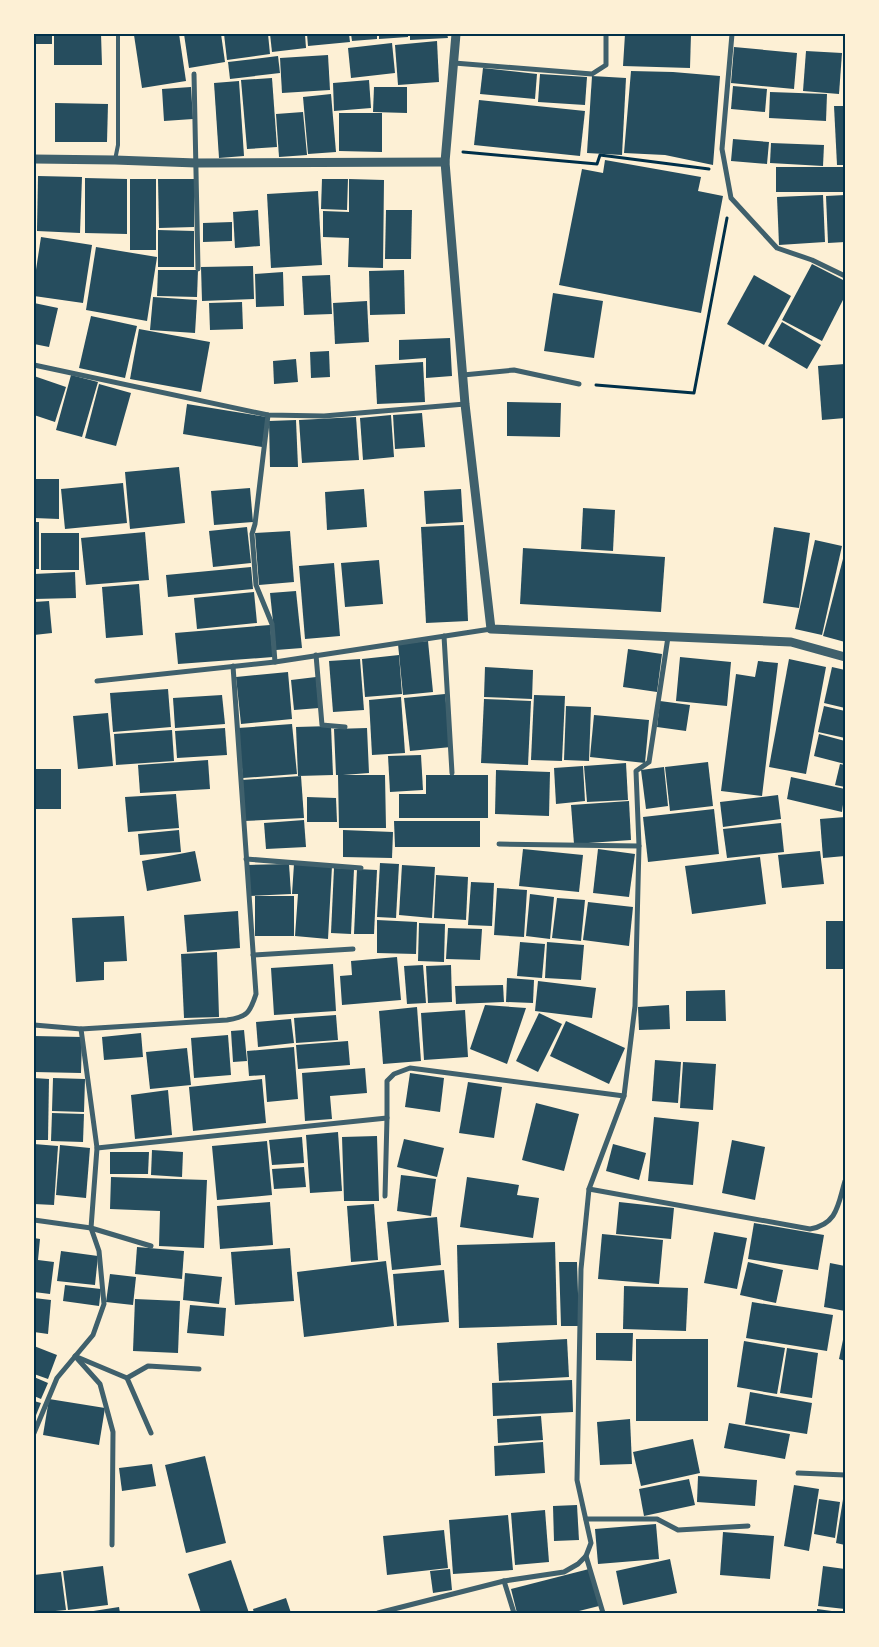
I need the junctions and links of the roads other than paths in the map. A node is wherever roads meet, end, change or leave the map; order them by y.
1 (118, 34) edge
2 (456, 34) edge
3 (606, 34) edge
4 (732, 34) edge
5 (454, 63) junction
6 (194, 74) dead end
7 (34, 160) edge
8 (115, 160) junction
9 (445, 162) junction
10 (196, 163) junction
11 (198, 269) dead end
12 (845, 276) edge
13 (34, 365) edge
14 (463, 375) junction
15 (577, 384) road end
16 (465, 404) junction
17 (268, 415) junction
18 (491, 629) junction
19 (444, 636) junction
20 (668, 637) junction
21 (316, 655) junction
22 (845, 657) edge
23 (275, 662) junction
24 (232, 666) junction
25 (97, 681) dead end
26 (345, 727) dead end
27 (452, 773) dead end
28 (499, 844) dead end
29 (639, 846) junction
30 (246, 859) junction
31 (361, 868) dead end
32 (353, 949) dead end
33 (253, 955) junction
34 (34, 1025) edge
35 (82, 1029) junction
36 (624, 1096) junction
37 (387, 1118) junction
38 (97, 1148) junction
39 (845, 1181) edge
40 (589, 1189) junction
41 (385, 1196) dead end
42 (34, 1220) edge
43 (90, 1228) junction
44 (151, 1246) dead end
45 (75, 1356) junction
46 (199, 1369) dead end
47 (127, 1378) junction
48 (34, 1433) edge
49 (151, 1433) dead end
50 (798, 1473) dead end
51 (845, 1475) edge
52 (586, 1520) junction
53 (748, 1526) dead end
54 (112, 1545) dead end
55 (586, 1556) junction
56 (504, 1581) junction
57 (378, 1613) edge
58 (514, 1613) edge
59 (603, 1613) edge

1 - 8 lane
2 - 5 street
3 - 5 street
4 - 12 street
5 - 9 street
6 - 10 street
7 - 8 street
8 - 10 street
9 - 10 street
9 - 14 street
10 - 11 street
13 - 17 street
14 - 15 street
14 - 16 street
16 - 17 street
16 - 18 street
17 - 23 street
18 - 19 street
18 - 20 street
19 - 21 street
19 - 27 street
20 - 22 street
20 - 29 street
21 - 23 street
21 - 26 street
23 - 24 street
24 - 25 street
24 - 30 street
28 - 29 street
29 - 36 street
30 - 31 street
30 - 33 street
32 - 33 street
33 - 35 street
34 - 35 street
35 - 38 street
36 - 37 street
36 - 40 street
37 - 38 street
37 - 41 street
38 - 43 street
39 - 40 street
40 - 52 street
42 - 43 street
43 - 44 street
43 - 45 street
45 - 47 street
45 - 48 street
45 - 54 street
46 - 47 street
47 - 49 street
50 - 51 street
52 - 53 street
52 - 55 street
55 - 56 street
55 - 59 street
56 - 57 street
56 - 58 street

